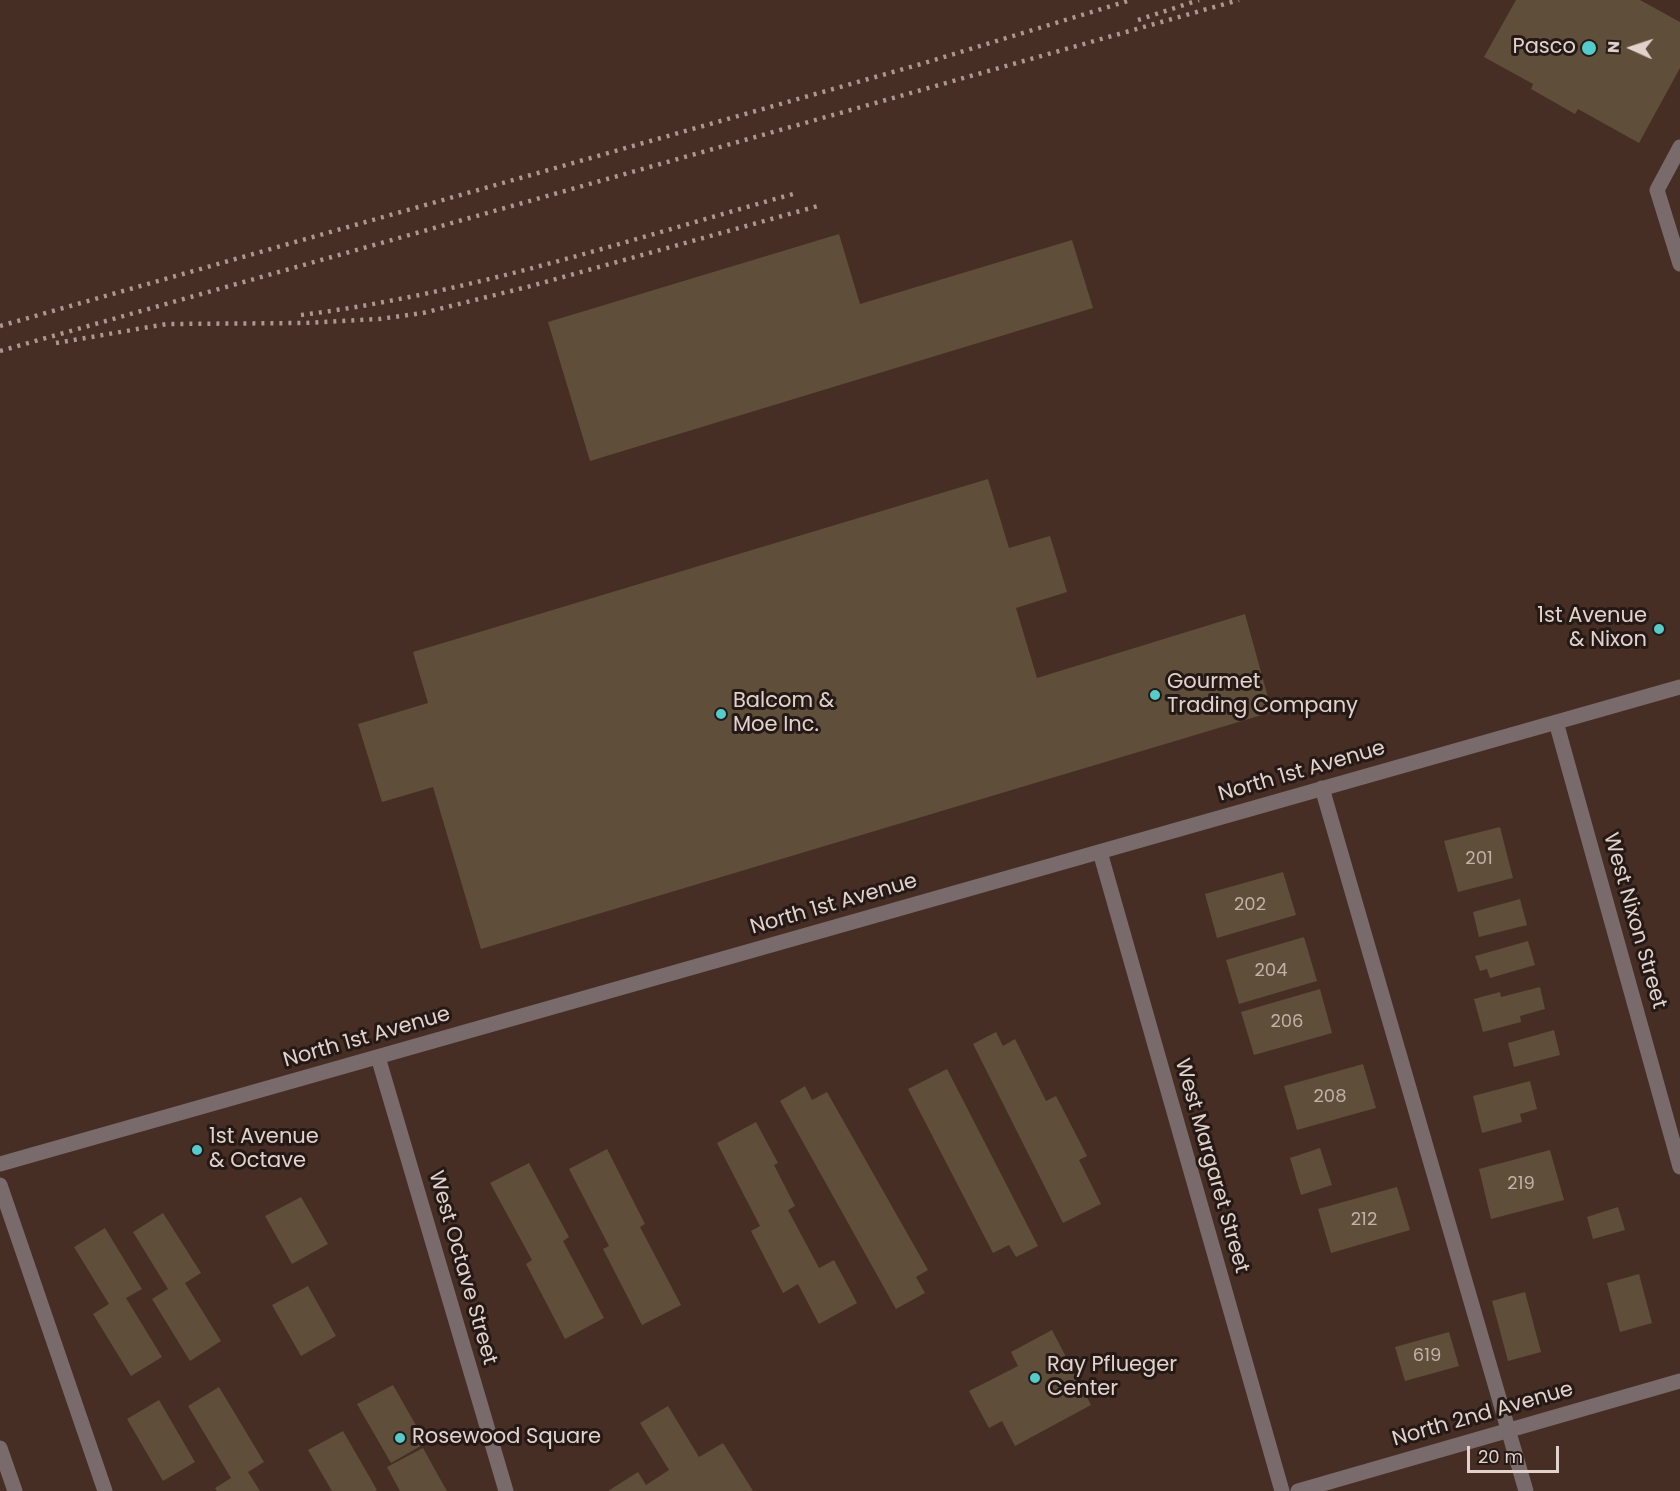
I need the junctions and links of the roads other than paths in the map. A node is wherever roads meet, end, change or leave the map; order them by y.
1 (1680, 147) edge
2 (1680, 264) edge
3 (1680, 687) edge
4 (1556, 722) junction
5 (1323, 788) junction
6 (1100, 852) junction
7 (378, 1057) junction
8 (0, 1164) edge
9 (1680, 1167) edge
10 (0, 1185) edge
11 (1680, 1381) edge
12 (1508, 1430) junction
13 (0, 1448) edge
14 (15, 1491) edge
15 (105, 1491) edge
16 (506, 1491) edge
17 (1282, 1491) edge
18 (1298, 1491) edge
19 (1526, 1491) edge

1 - 2 street
3 - 4 street, North 1st Avenue
4 - 5 street, North 1st Avenue
4 - 9 street, West Nixon Street
5 - 6 street, North 1st Avenue
5 - 12 street
6 - 7 street, North 1st Avenue
6 - 17 street, West Margaret Street
7 - 8 street, North 1st Avenue
7 - 16 street, West Octave Street
10 - 15 street
11 - 12 street, North 2nd Avenue
12 - 18 street, North 2nd Avenue
12 - 19 street
13 - 14 street

